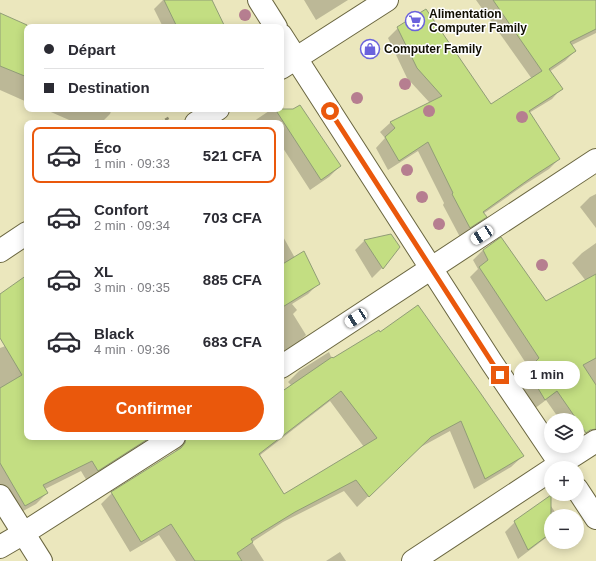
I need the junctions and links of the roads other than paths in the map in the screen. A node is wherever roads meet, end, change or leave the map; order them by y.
1 (259, 0) edge
2 (387, 0) edge
3 (274, 24) edge
4 (284, 46) edge
5 (289, 63) edge
6 (213, 112) edge
7 (201, 120) edge
8 (596, 160) edge
9 (24, 235) edge
10 (0, 251) edge
11 (431, 268) junction
12 (284, 365) edge
13 (169, 440) edge
14 (596, 441) edge
15 (553, 461) edge
16 (566, 461) edge
17 (544, 475) edge
18 (0, 496) edge
19 (584, 500) edge
20 (596, 518) edge
21 (24, 533) junction
22 (0, 547) edge
23 (42, 561) edge
24 (413, 561) edge

1 - 3 street
2 - 5 street
4 - 5 street
5 - 11 street
6 - 7 street
8 - 11 street
9 - 10 street
11 - 12 street
11 - 15 street
13 - 21 street
14 - 16 street
17 - 24 street
18 - 21 street
19 - 20 street
21 - 22 street
21 - 23 street

